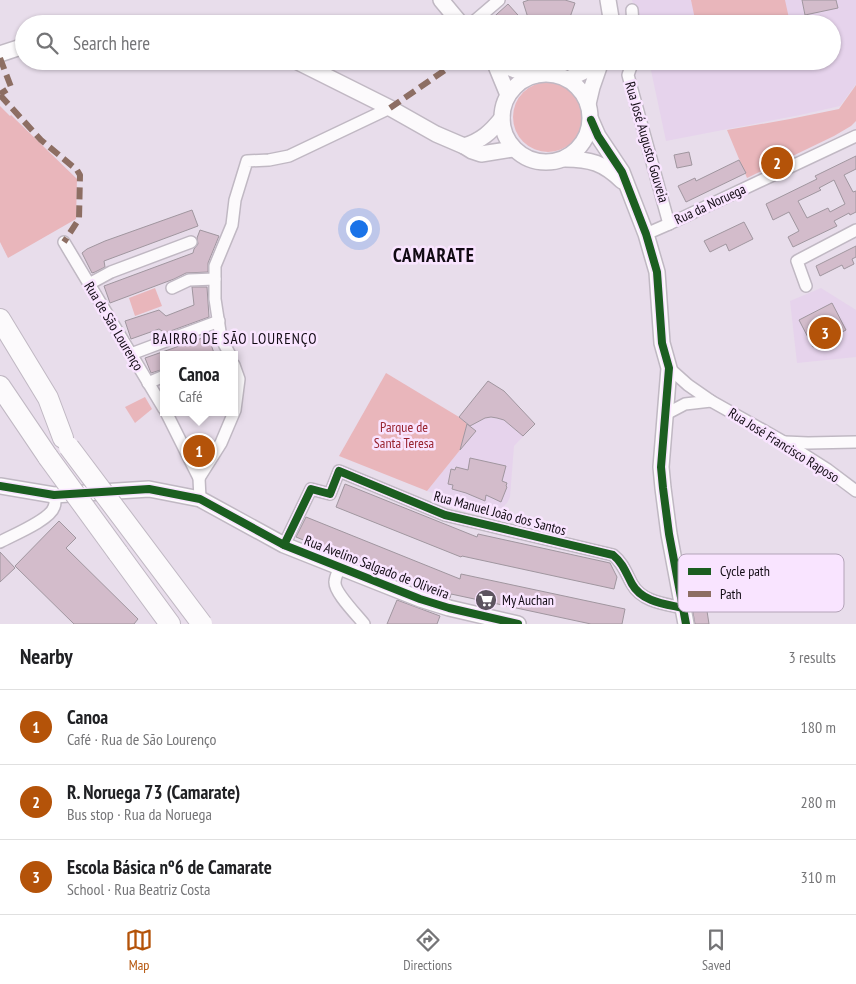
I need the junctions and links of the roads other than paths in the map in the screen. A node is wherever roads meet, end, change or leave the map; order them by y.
1 (441, 0) edge
2 (499, 0) edge
3 (608, 0) edge
4 (632, 10) dead end
5 (453, 15) edge
6 (482, 15) edge
7 (610, 15) edge
8 (632, 15) edge
9 (15, 49) edge
10 (0, 54) edge
11 (314, 70) edge
12 (498, 70) edge
13 (514, 70) edge
14 (587, 70) edge
15 (598, 70) edge
16 (630, 70) edge
17 (536, 74) junction
18 (568, 79) junction
19 (508, 95) junction
20 (588, 104) junction
21 (390, 108) junction
22 (502, 118) junction
23 (591, 120) junction
24 (856, 136) edge
25 (464, 146) junction
26 (513, 150) junction
27 (565, 158) junction
28 (628, 187) junction
29 (669, 224) junction
30 (856, 230) edge
31 (646, 234) junction
32 (64, 242) dead end
33 (191, 242) dead end
34 (215, 279) junction
35 (89, 284) junction
36 (806, 286) dead end
37 (172, 288) dead end
38 (0, 319) edge
39 (219, 321) junction
40 (0, 344) edge
41 (228, 351) edge
42 (131, 354) junction
43 (669, 368) junction
44 (160, 378) edge
45 (148, 383) junction
46 (2, 391) edge
47 (711, 401) junction
48 (160, 403) edge
49 (666, 414) junction
50 (168, 416) edge
51 (232, 416) edge
52 (66, 442) junction
53 (784, 442) junction
54 (856, 442) edge
55 (200, 478) junction
56 (0, 486) edge
57 (856, 490) edge
58 (54, 495) junction
59 (200, 499) junction
60 (0, 542) edge
61 (284, 545) junction
62 (340, 567) junction
63 (678, 582) edge
64 (678, 607) edge
65 (471, 619) edge
66 (170, 624) edge
67 (202, 624) edge
68 (364, 624) edge
69 (518, 624) edge

1 - 5 street
2 - 6 street
3 - 7 street
4 - 8 street
9 - 10 street
11 - 21 street
12 - 19 street
13 - 17 street
14 - 18 street
15 - 20 street
16 - 29 street, Rua José Augusto Gouveia
17 - 18 street
17 - 19 street
18 - 20 street
19 - 22 street
20 - 23 street
21 - 25 street
21 - 34 street
22 - 25 street
22 - 26 street
23 - 27 street
23 - 28 street
24 - 29 street, Rua da Noruega
25 - 26 street
26 - 27 street
27 - 28 street
28 - 31 street
29 - 31 street, Rua da Noruega
30 - 36 street
31 - 43 street
32 - 35 street, Rua de São Lourenço
33 - 35 street
34 - 37 street
34 - 39 street
35 - 42 street, Rua de São Lourenço
38 - 52 highway
39 - 41 street
39 - 42 street
40 - 52 highway
42 - 45 street, Rua de São Lourenço
43 - 47 street, Rua José Francisco Raposo
43 - 49 street
44 - 45 street
45 - 48 street, Rua de São Lourenço
46 - 66 highway, bridge
47 - 49 street
47 - 53 street, Rua José Francisco Raposo
49 - 63 street
50 - 55 street, Rua de São Lourenço
51 - 55 street
52 - 67 highway, bridge
53 - 54 street
53 - 57 street, Rua José Francisco Raposo
55 - 59 street, Rua de São Lourenço
56 - 58 street, Rua Avelino Salgado de Oliveira
58 - 59 street, Rua Avelino Salgado de Oliveira
58 - 60 street
59 - 61 street, Rua Avelino Salgado de Oliveira
61 - 62 street, Rua Avelino Salgado de Oliveira
61 - 64 street, Rua Manuel João dos Santos
62 - 65 street, Rua Avelino Salgado de Oliveira
62 - 68 street
65 - 69 street, Rua Avelino Salgado de Oliveira

